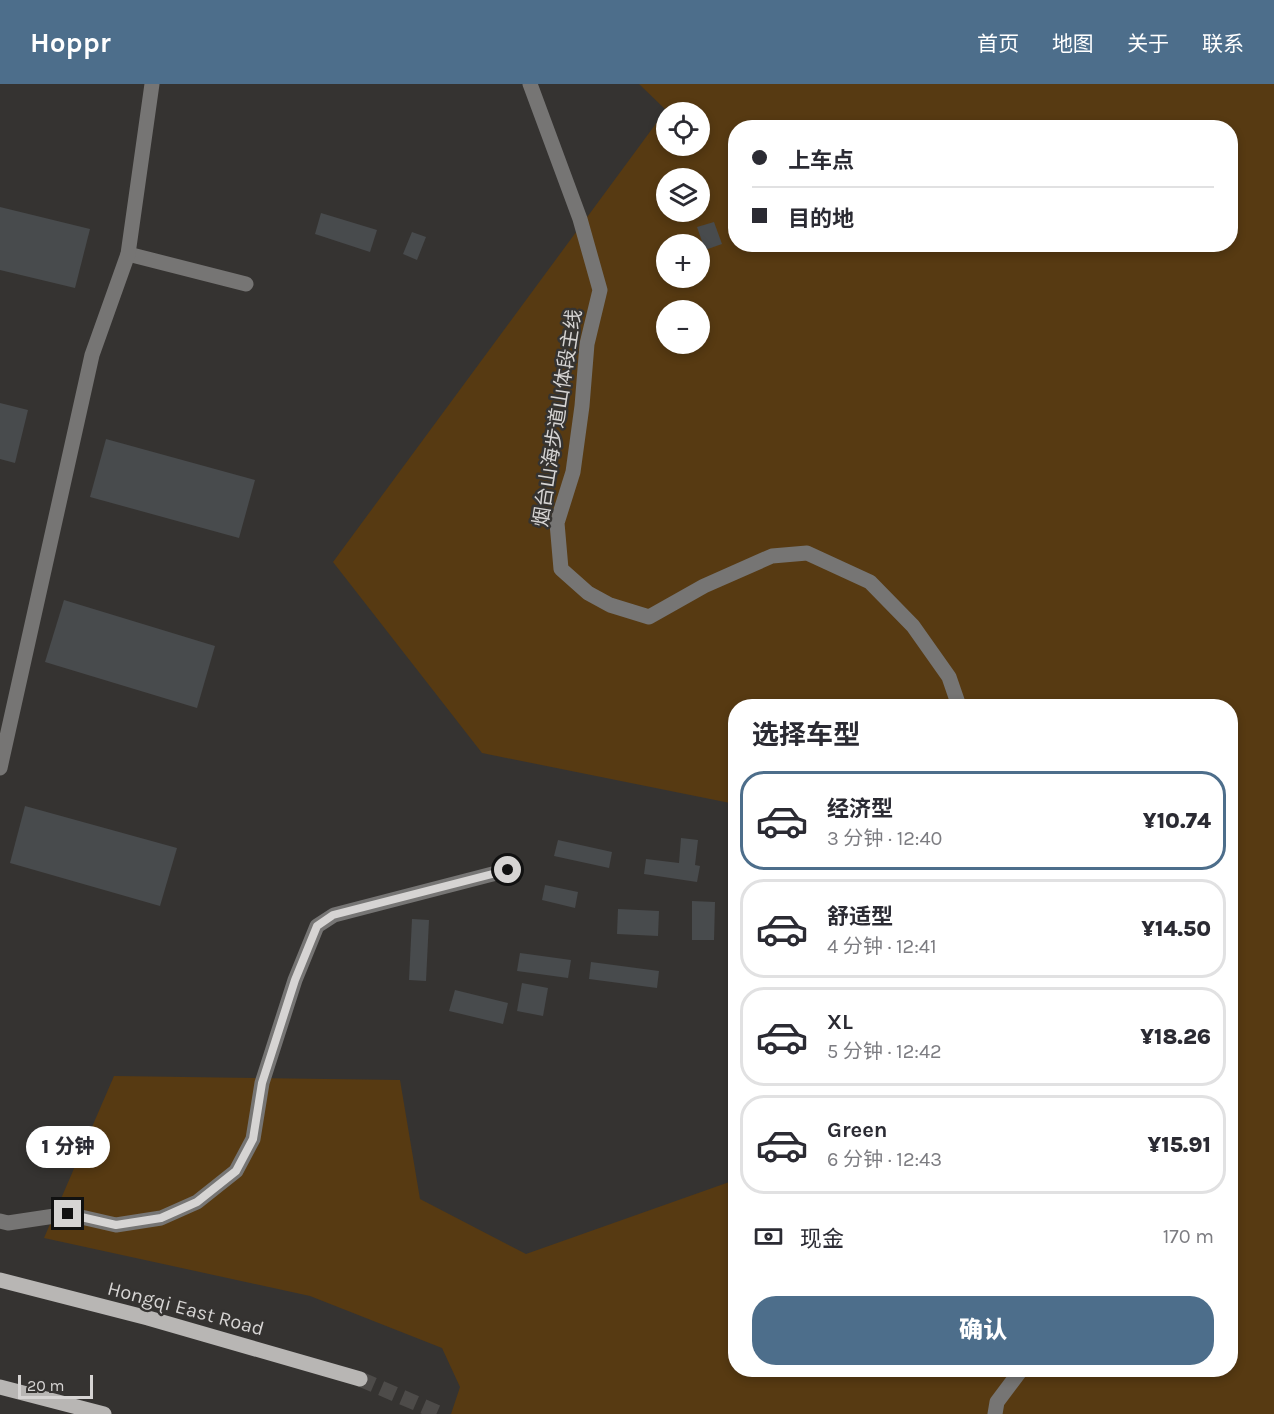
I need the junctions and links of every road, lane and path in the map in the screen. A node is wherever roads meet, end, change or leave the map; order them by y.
1 (152, 84) edge
2 (530, 84) edge
3 (128, 255) junction
4 (246, 284) dead end
5 (957, 699) edge
6 (0, 768) edge
7 (508, 870) dead end
8 (0, 1221) edge
9 (0, 1280) edge
10 (1016, 1377) edge
11 (360, 1379) tunnel mouth
12 (0, 1388) edge
13 (104, 1414) edge
14 (995, 1414) edge

1 - 3 street
2 - 5 street, 烟台山海步道山体段主线
3 - 4 street
3 - 6 street
7 - 8 street
9 - 11 main road, Hongqi East Road
10 - 14 street
12 - 13 main road

